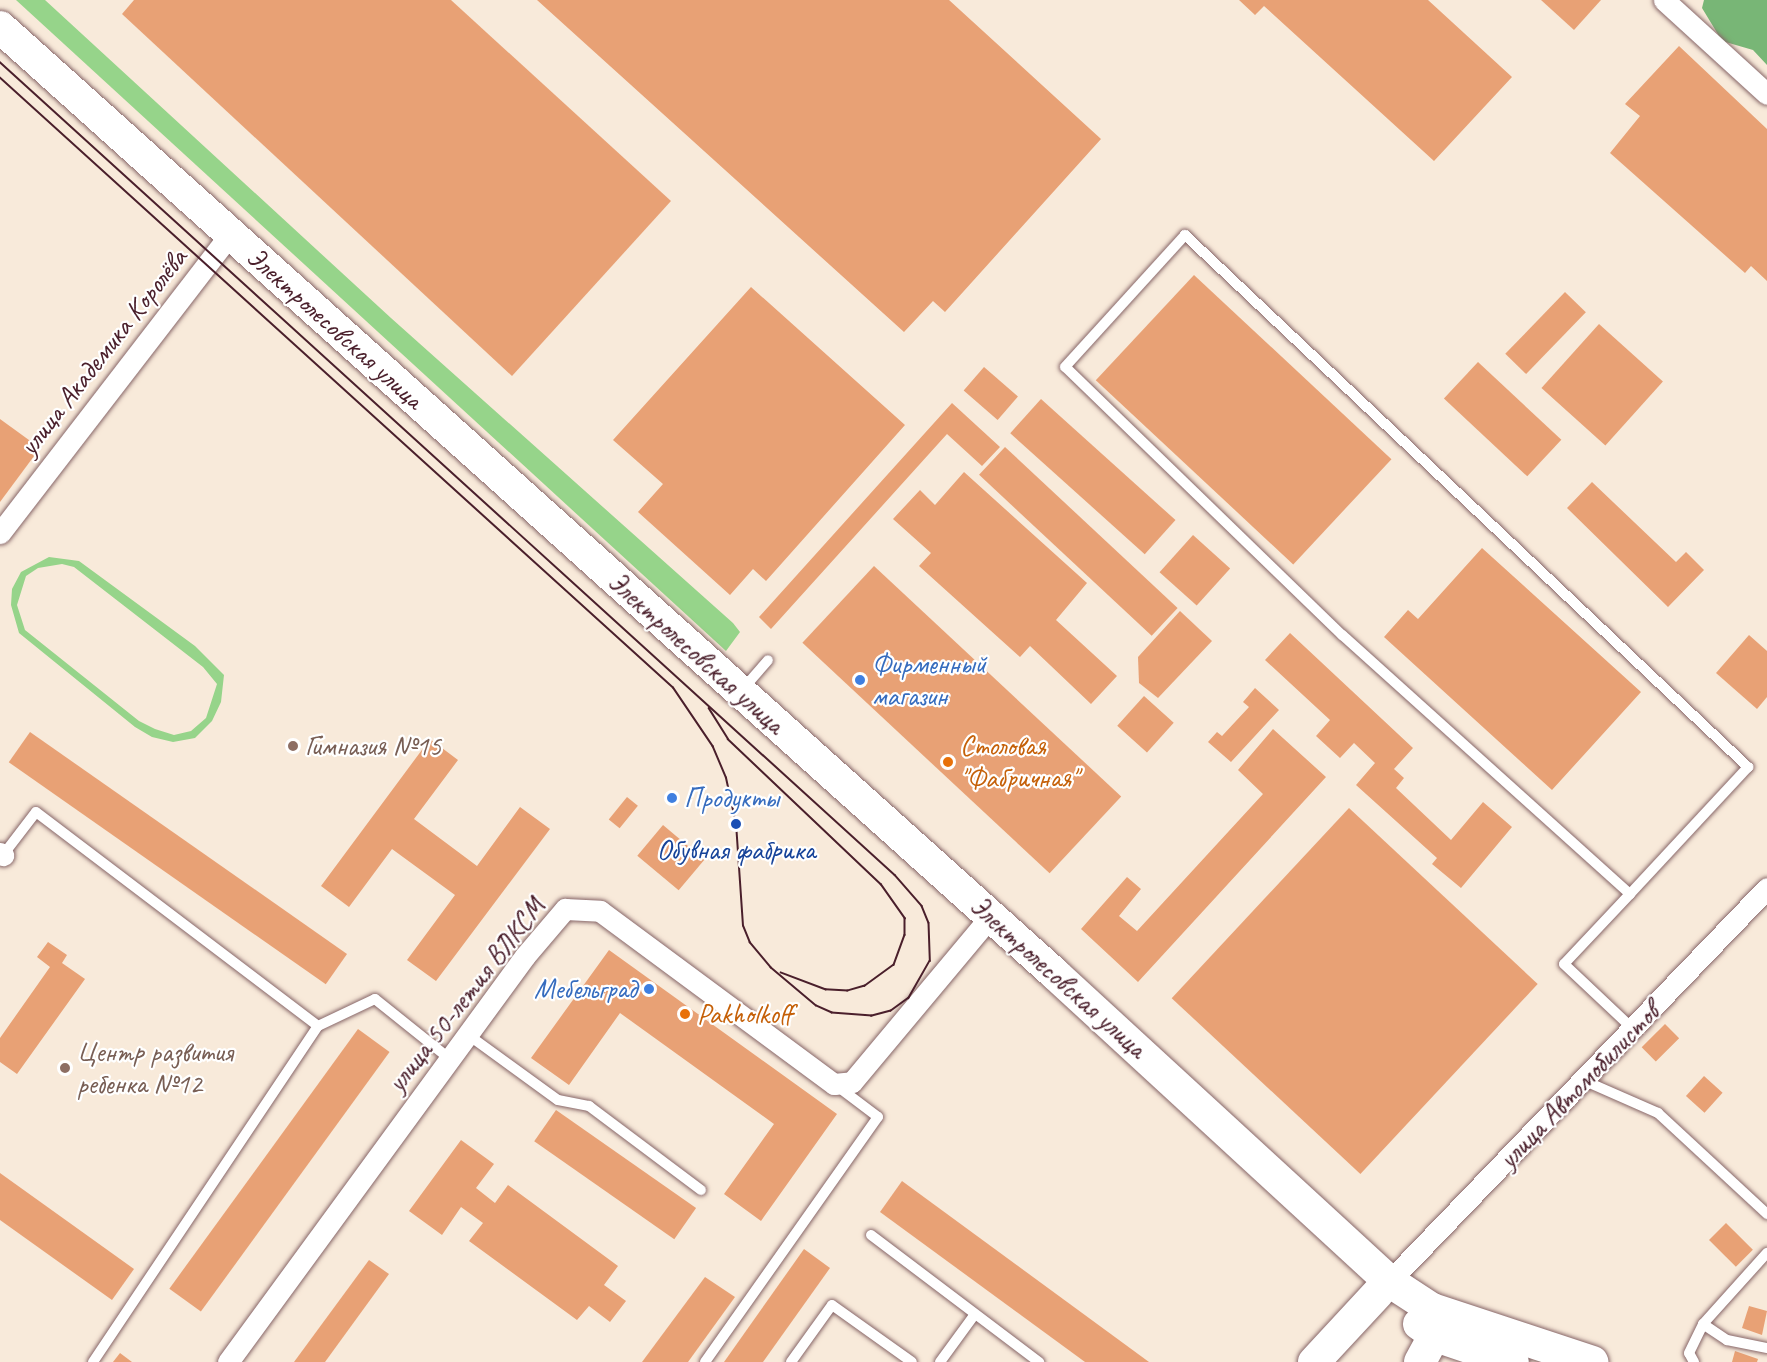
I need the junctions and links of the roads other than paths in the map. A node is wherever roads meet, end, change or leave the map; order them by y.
1 (1664, 0) edge
2 (0, 27) edge
3 (1767, 94) edge
4 (230, 234) junction
5 (0, 533) edge
6 (768, 660) dead end
7 (739, 693) junction
8 (1, 854) edge
9 (1767, 888) edge
10 (1630, 894) junction
11 (991, 916) junction
12 (318, 1026) junction
13 (1634, 1030) junction
14 (467, 1034) junction
15 (450, 1059) junction
16 (1586, 1081) junction
17 (834, 1084) junction
18 (700, 1190) dead end
19 (1767, 1214) edge
20 (871, 1235) dead end
21 (1767, 1253) edge
22 (1383, 1287) junction
23 (975, 1314) junction
24 (1702, 1324) junction
25 (1430, 1336) edge
26 (1767, 1348) edge
27 (93, 1362) edge
28 (228, 1362) edge
29 (705, 1362) edge
30 (790, 1362) edge
31 (912, 1362) edge
32 (940, 1362) edge
33 (1039, 1362) edge
34 (1314, 1362) edge
35 (1513, 1362) edge
36 (1592, 1362) edge
37 (1694, 1362) edge

1 - 3 street
2 - 4 main road, Электролесовская улица
4 - 5 street, улица Академика Королёва
4 - 7 main road, Электролесовская улица
6 - 7 lane
7 - 11 main road, Электролесовская улица
8 - 12 lane
9 - 13 street, улица Автомобилистов
10 - 10 lane
10 - 13 lane
11 - 17 street
11 - 22 main road, Электролесовская улица
12 - 15 lane
12 - 27 lane
13 - 16 street, улица Автомобилистов
14 - 15 street, улица 50-летия ВЛКСМ
14 - 17 street, улица 50-летия ВЛКСМ
14 - 18 lane
15 - 28 street, улица 50-летия ВЛКСМ
16 - 19 lane
16 - 22 street, улица Автомобилистов
17 - 29 lane
20 - 23 lane
21 - 24 lane
22 - 25 main road
22 - 34 main road, улица Автомобилистов
23 - 32 lane
23 - 33 lane
24 - 26 lane
24 - 37 lane
25 - 35 main road
25 - 36 main road
30 - 31 lane

